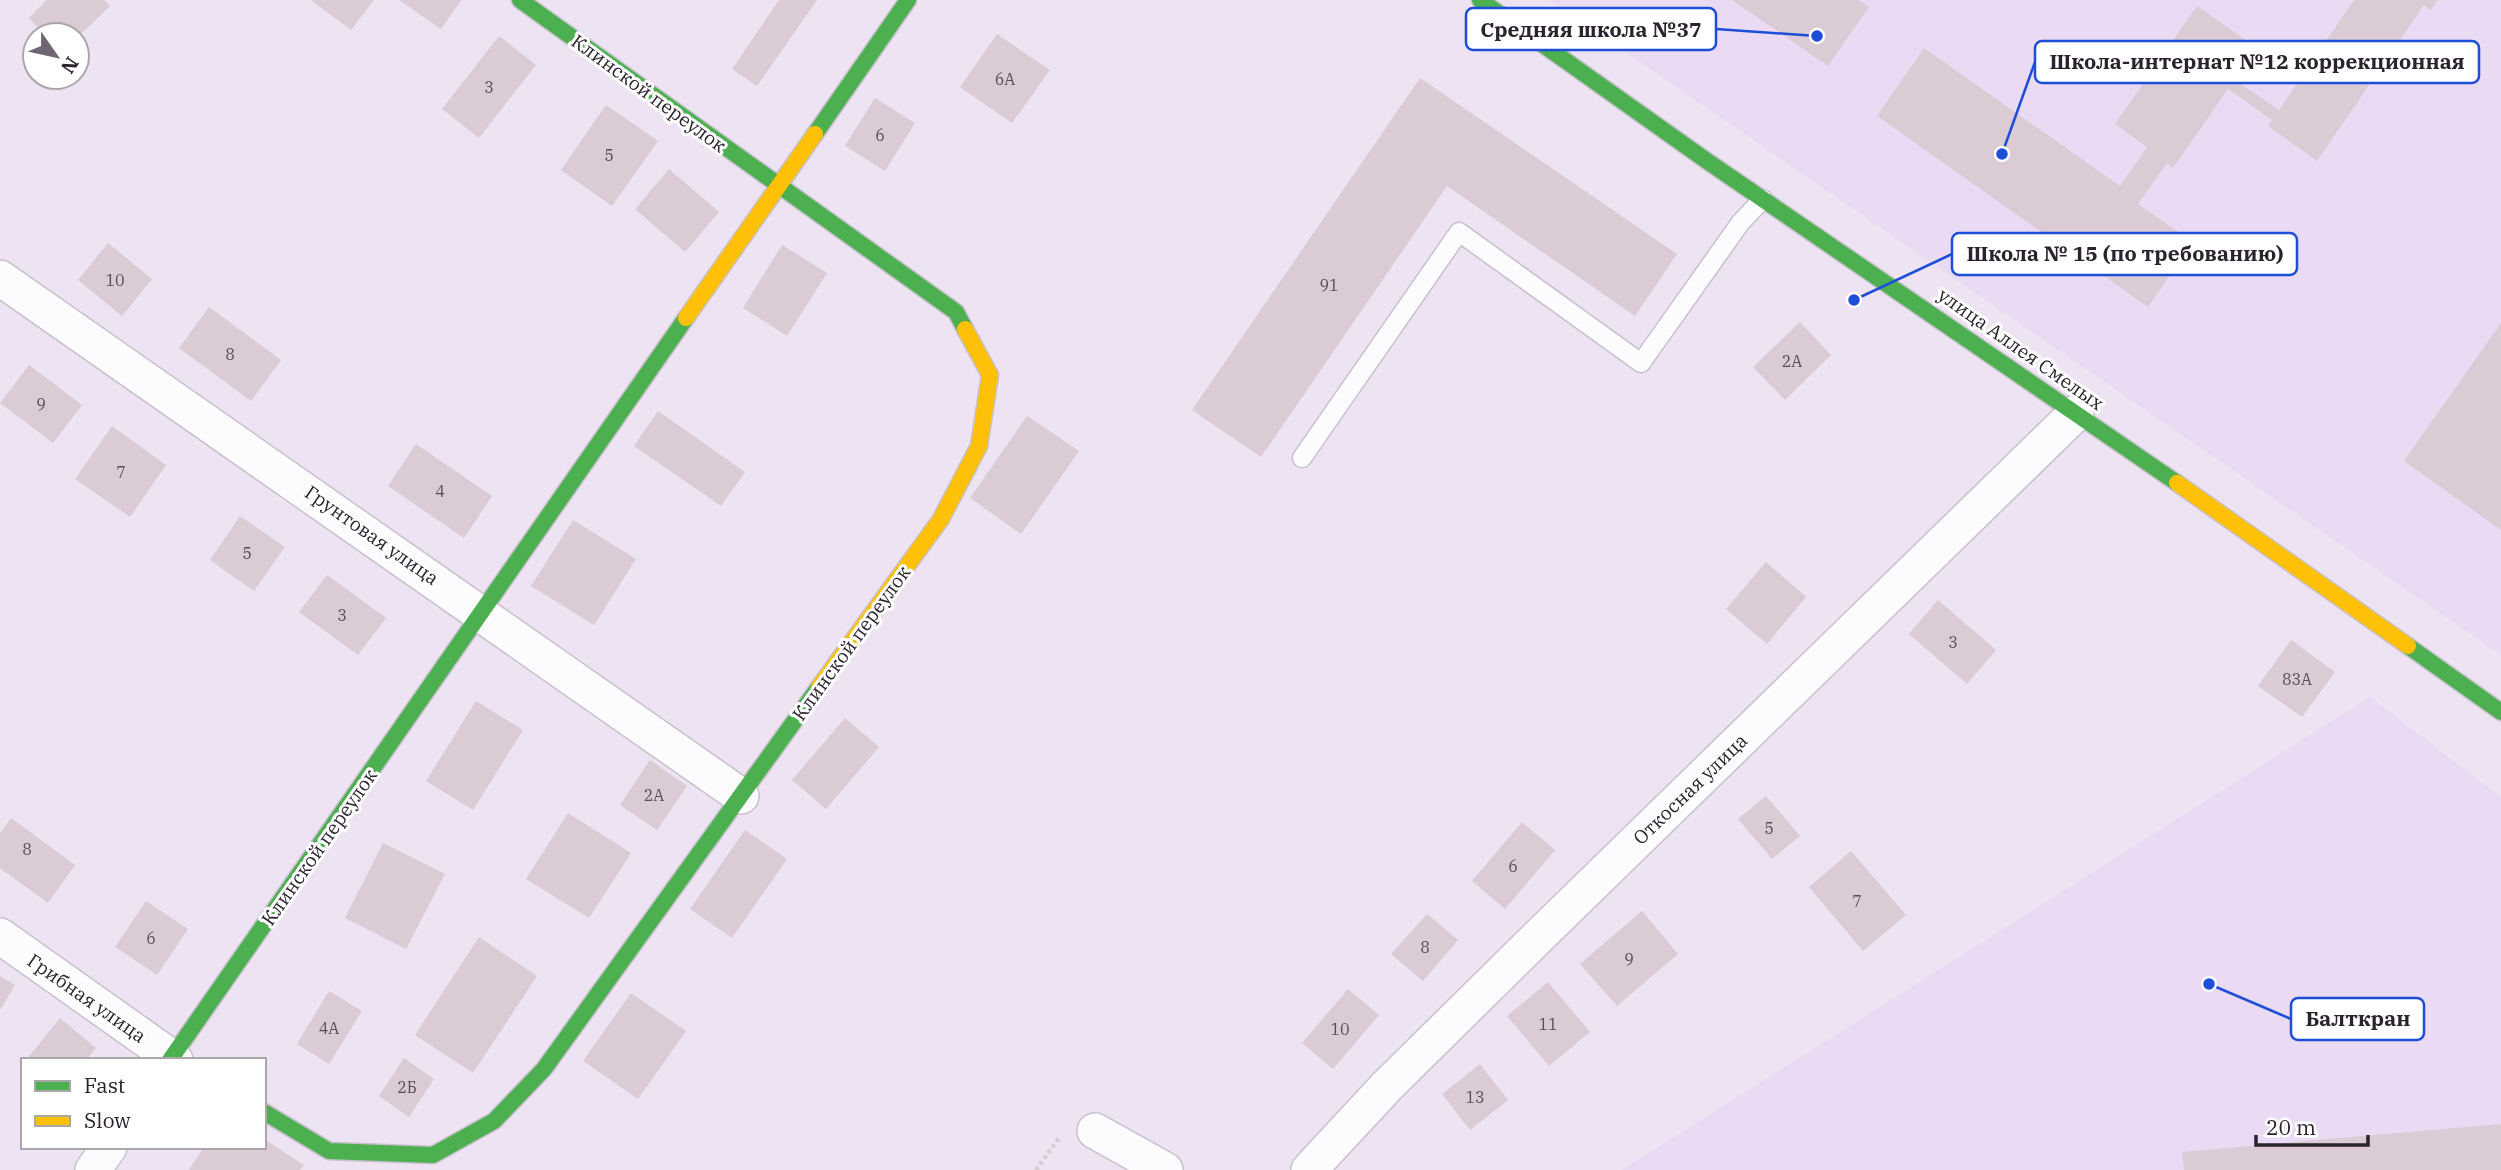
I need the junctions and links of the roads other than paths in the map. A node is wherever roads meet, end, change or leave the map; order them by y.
1 (520, 0) edge
2 (908, 0) edge
3 (1480, 0) edge
4 (777, 186) junction
5 (1763, 199) junction
6 (0, 278) edge
7 (2076, 412) junction
8 (1302, 458) dead end
9 (483, 612) junction
10 (2501, 712) edge
11 (741, 796) junction
12 (0, 936) edge
13 (171, 1058) edge
14 (173, 1058) edge
15 (266, 1113) edge
16 (1095, 1131) dead end
17 (108, 1149) edge
18 (93, 1170) edge
19 (1165, 1170) edge
20 (1309, 1170) edge

1 - 4 street, Клинской переулок
2 - 4 street, Клинской переулок
3 - 5 street, улица Аллея Смелых
4 - 9 street, Клинской переулок
4 - 11 street, Клинской переулок
5 - 7 street, улица Аллея Смелых
5 - 8 lane
6 - 9 street, Грунтовая улица
7 - 10 street, улица Аллея Смелых
7 - 20 street, Откосная улица
9 - 11 street, Грунтовая улица
9 - 14 street, Клинской переулок
11 - 15 street, Клинской переулок
12 - 13 street, Грибная улица
16 - 19 street
17 - 18 street

